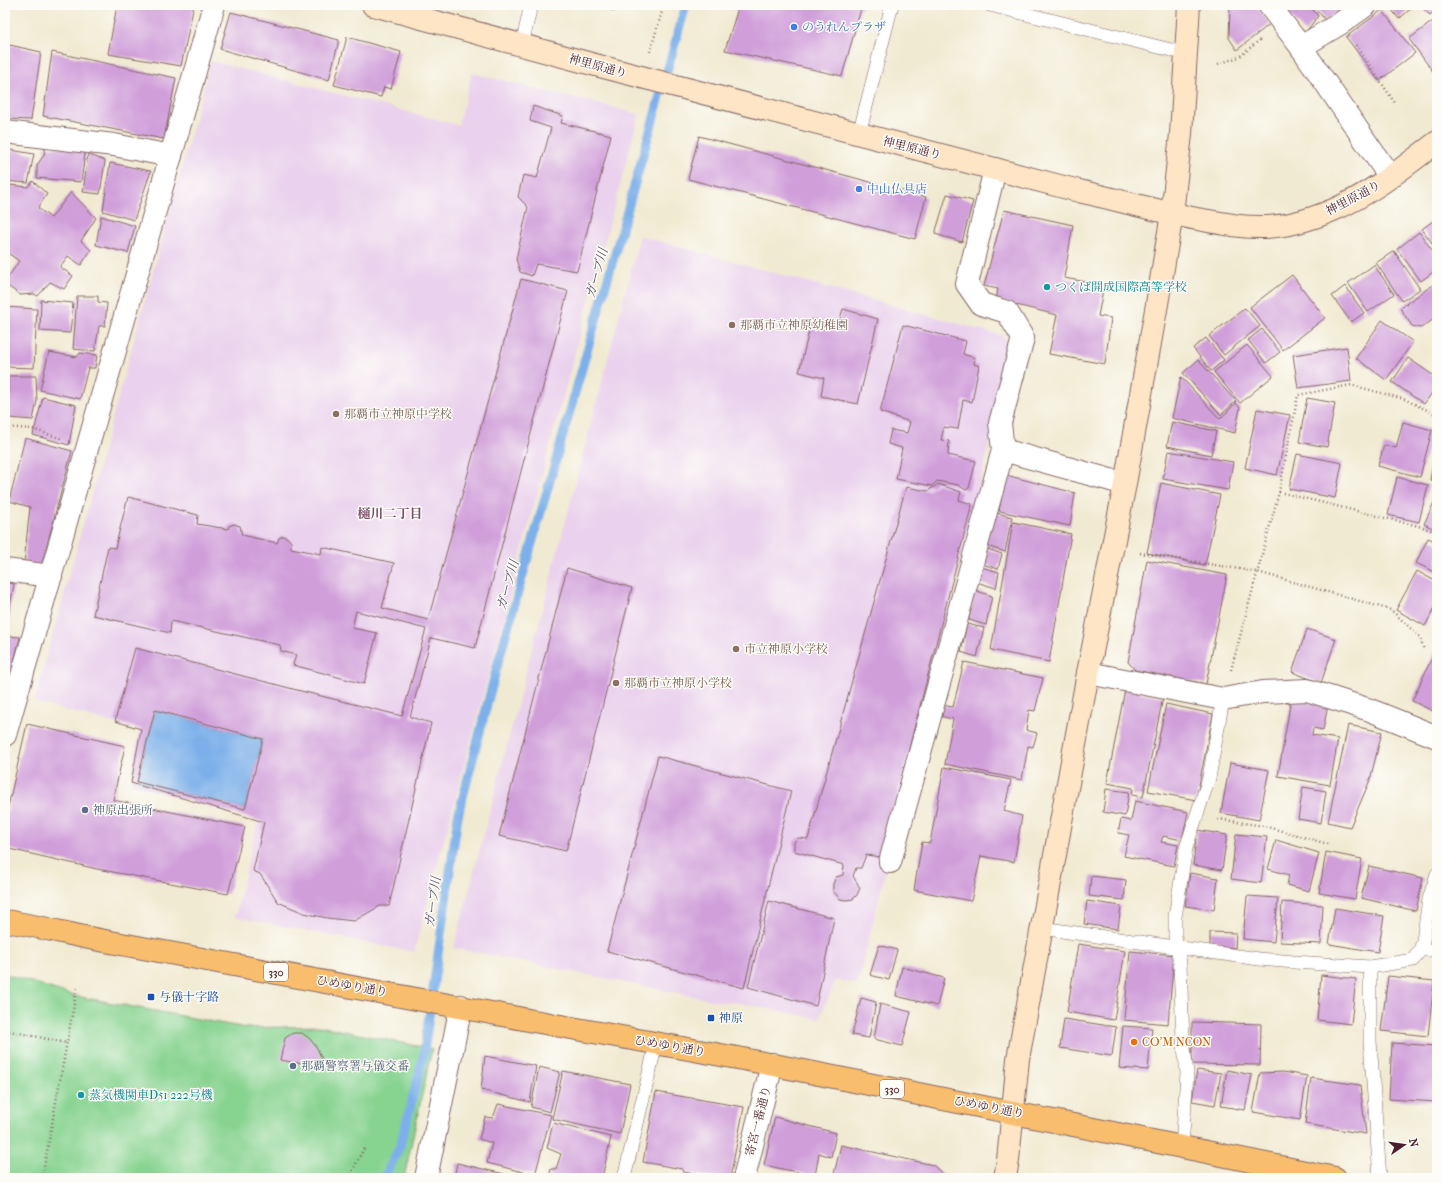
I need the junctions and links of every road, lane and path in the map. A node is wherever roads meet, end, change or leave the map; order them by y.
1 (214, 5) edge
2 (373, 5) edge
3 (532, 5) edge
4 (664, 5) edge
5 (892, 5) edge
6 (990, 5) edge
7 (1189, 5) edge
8 (1366, 5) edge
9 (1275, 13) edge
10 (1341, 23) junction
11 (522, 45) junction
12 (1301, 46) junction
13 (650, 52) dead end
14 (1187, 54) junction
15 (1218, 64) dead end
16 (1395, 103) dead end
17 (5, 132) edge
18 (859, 134) junction
19 (1437, 142) edge
20 (171, 156) junction
21 (995, 169) junction
22 (1390, 177) junction
23 (1172, 214) junction
24 (1437, 415) edge
25 (5, 427) edge
26 (88, 446) junction
27 (1003, 450) junction
28 (1125, 484) junction
29 (1279, 492) junction
30 (1437, 532) edge
31 (1140, 553) dead end
32 (5, 570) edge
33 (1258, 572) junction
34 (51, 576) junction
35 (1424, 650) dead end
36 (1088, 673) junction
37 (1223, 699) junction
38 (5, 735) edge
39 (1437, 736) edge
40 (1196, 816) junction
41 (1328, 844) dead end
42 (890, 862) dead end
43 (1437, 874) edge
44 (5, 921) edge
45 (1041, 928) junction
46 (1178, 947) junction
47 (1420, 950) junction
48 (1437, 950) edge
49 (1370, 967) junction
50 (77, 988) dead end
51 (454, 1005) junction
52 (5, 1030) edge
53 (67, 1042) junction
54 (656, 1044) junction
55 (772, 1064) junction
56 (1012, 1112) junction
57 (364, 1148) dead end
58 (1182, 1148) junction
59 (42, 1178) edge
60 (349, 1178) edge
61 (426, 1178) edge
62 (624, 1178) edge
63 (744, 1178) edge
64 (1005, 1178) edge
65 (1334, 1178) edge
66 (1380, 1178) edge

1 - 20 street
2 - 11 street, 神里原通り
3 - 11 lane
4 - 13 path
5 - 18 lane
6 - 14 lane
7 - 14 street
8 - 10 street
9 - 12 street
9 - 15 path
10 - 12 street
10 - 16 path
11 - 18 street, 神里原通り
12 - 22 street
14 - 23 street
17 - 20 street
18 - 21 street, 神里原通り
19 - 22 street, 神里原通り
20 - 26 street
21 - 23 street, 神里原通り
21 - 27 street
22 - 23 street, 神里原通り
23 - 28 street
24 - 29 path
25 - 26 path
26 - 34 street
27 - 28 street
27 - 42 street
28 - 36 street
29 - 30 path
29 - 33 path
31 - 33 path
32 - 34 street
33 - 35 path
33 - 37 path
34 - 38 street
36 - 37 street
36 - 45 street
37 - 39 street
37 - 40 lane
40 - 41 path
40 - 46 lane
43 - 47 lane
44 - 51 highway, ひめゆり通り / 330
45 - 46 lane
45 - 56 street
46 - 49 lane
46 - 58 lane
47 - 48 lane
47 - 49 lane
49 - 66 lane
50 - 53 path
51 - 54 highway, ひめゆり通り / 330
51 - 61 street
52 - 53 path
53 - 59 path
54 - 55 highway, ひめゆり通り / 330
54 - 62 lane
55 - 56 highway, ひめゆり通り / 330
55 - 63 street, 寄宮一番通り
56 - 58 highway, ひめゆり通り / 330
56 - 64 street
57 - 60 path
58 - 65 highway, ひめゆり通り / 330

